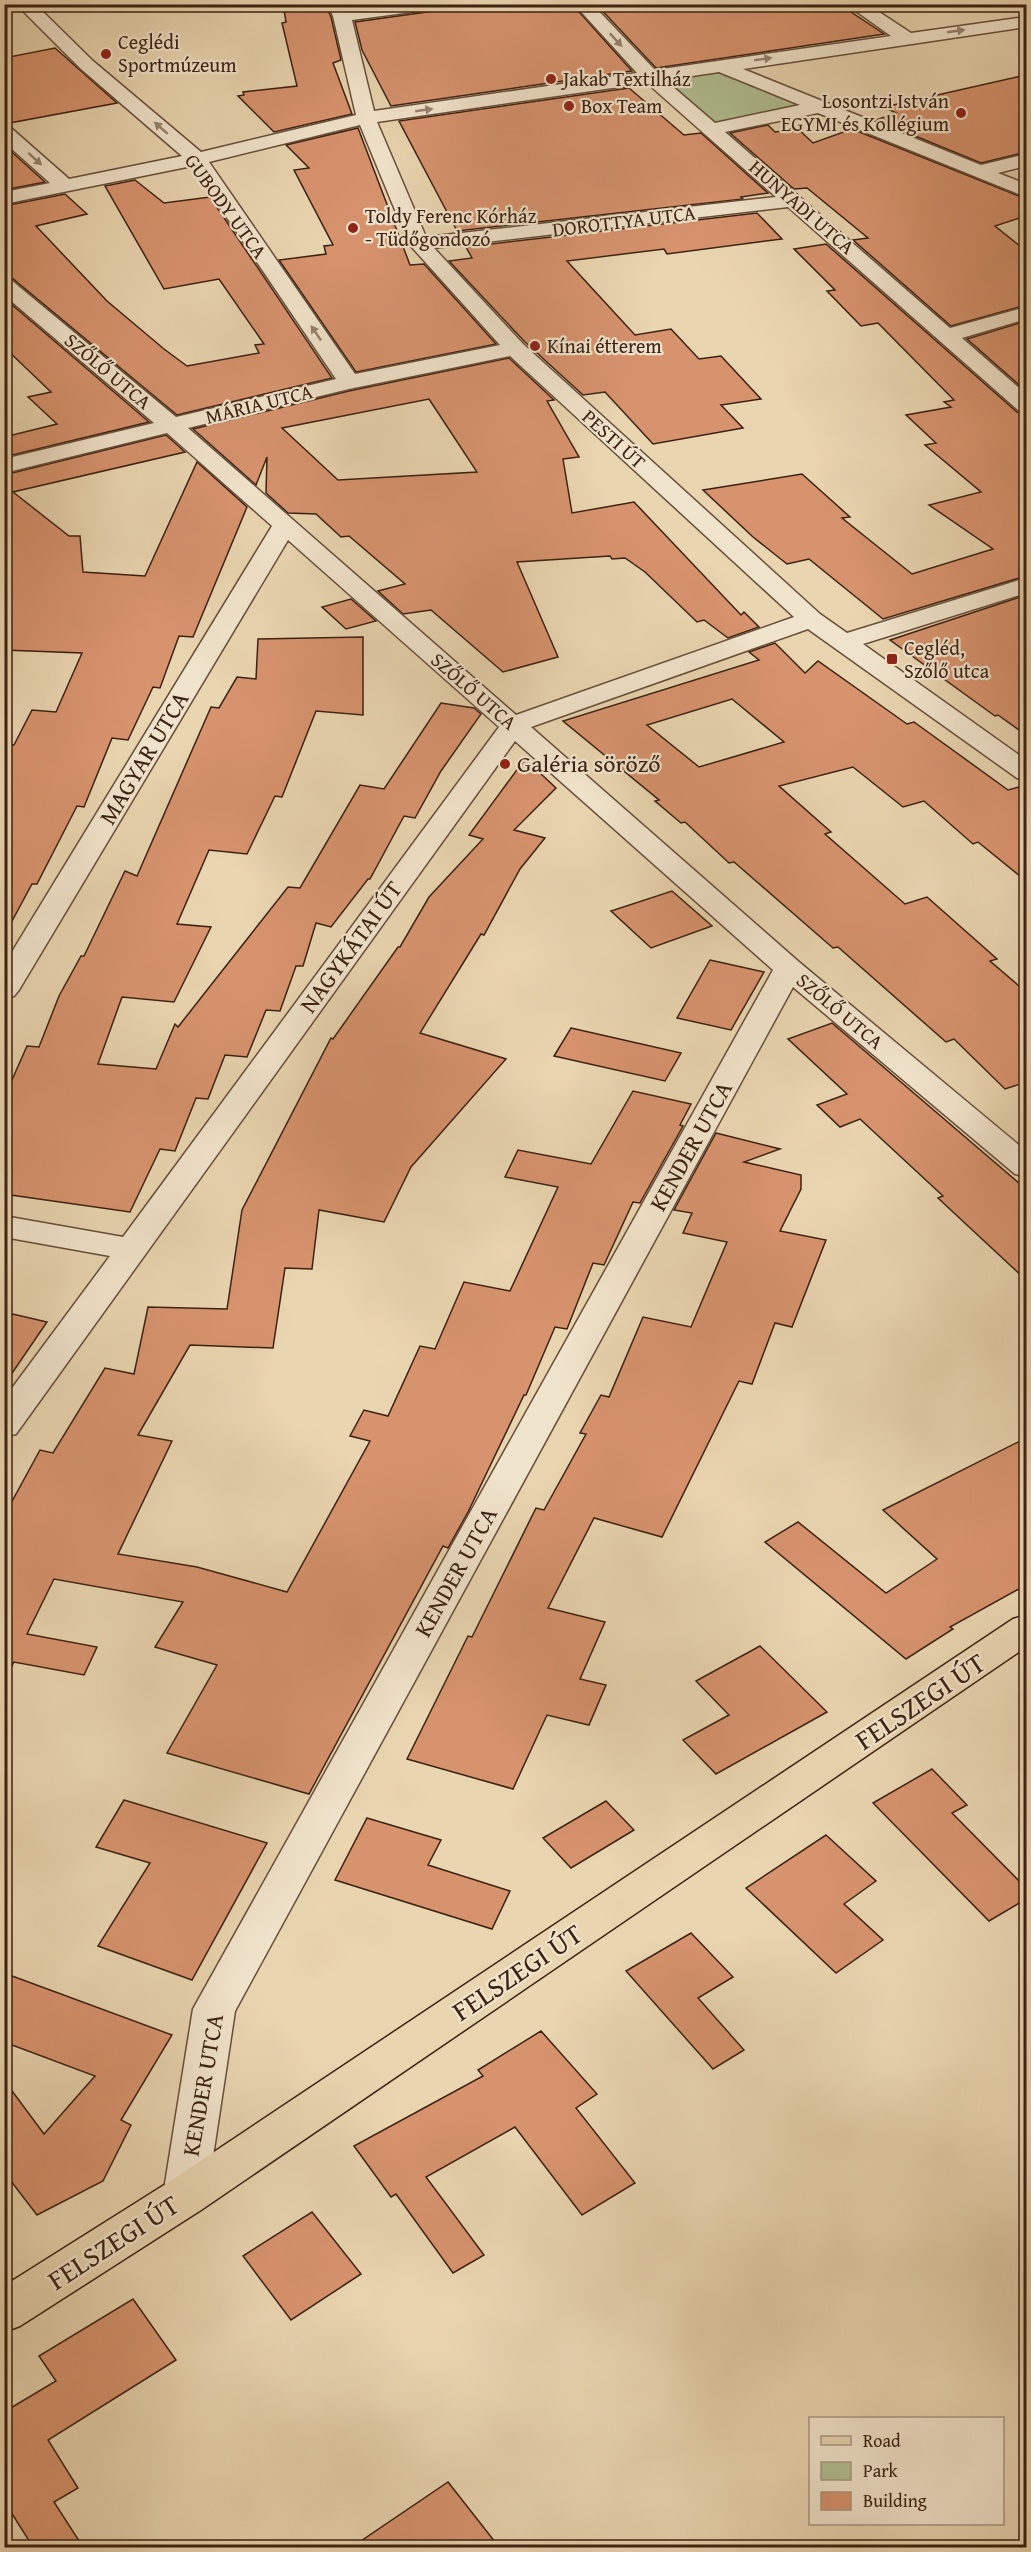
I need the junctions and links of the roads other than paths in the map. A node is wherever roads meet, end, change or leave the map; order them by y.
1 (24, 4) edge
2 (434, 4) edge
3 (582, 4) edge
4 (854, 4) edge
5 (338, 10) edge
6 (1026, 22) edge
7 (906, 38) junction
8 (720, 66) junction
9 (650, 76) junction
10 (823, 106) junction
11 (366, 118) junction
12 (712, 129) junction
13 (4, 132) edge
14 (197, 159) junction
15 (1026, 160) edge
16 (978, 172) junction
17 (65, 186) junction
18 (1026, 191) edge
19 (4, 198) edge
20 (793, 201) junction
21 (419, 244) junction
22 (4, 284) edge
23 (1026, 314) edge
24 (948, 335) junction
25 (515, 350) junction
26 (349, 382) junction
27 (1026, 405) edge
28 (172, 426) junction
29 (4, 466) edge
30 (284, 526) junction
31 (1026, 585) edge
32 (812, 619) junction
33 (843, 642) junction
34 (513, 725) junction
35 (1026, 772) edge
36 (789, 969) junction
37 (4, 990) edge
38 (1026, 1167) edge
39 (4, 1226) edge
40 (130, 1249) junction
41 (4, 1425) edge
42 (1026, 1629) edge
43 (185, 2196) junction
44 (4, 2311) edge

14 -> 1 street, GUBODY UTCA
2 - 5 street
3 -> 9 street, HUNYADI UTCA
4 - 7 street
5 - 11 street, PESTI ÚT
7 -> 6 street
8 -> 7 street
8 - 9 street
8 - 10 street
11 -> 9 street
9 - 12 street, HUNYADI UTCA
10 - 12 street
10 - 16 street
11 - 14 street
11 - 21 street, PESTI ÚT
12 - 20 street, HUNYADI UTCA
13 -> 17 street
14 - 17 street
26 -> 14 street, GUBODY UTCA
15 - 16 street
16 - 18 street
17 - 19 street
20 - 21 street, DOROTTYA UTCA
20 - 24 street, HUNYADI UTCA
21 - 25 street, PESTI ÚT
22 - 28 street, SZŐLŐ UTCA
23 - 24 street
24 - 27 street, HUNYADI UTCA
25 - 26 street, MÁRIA UTCA
25 - 32 street, PESTI ÚT
26 - 28 street, MÁRIA UTCA
28 - 29 street, MÁRIA UTCA
28 - 30 street, SZŐLŐ UTCA
30 - 34 street, SZŐLŐ UTCA
30 - 37 street, MAGYAR UTCA
31 - 33 street
32 - 33 street, PESTI ÚT
32 - 34 street
33 - 35 street, PESTI ÚT
34 - 36 street, SZŐLŐ UTCA
34 - 40 street, NAGYKÁTAI ÚT
36 - 38 street, SZŐLŐ UTCA
36 - 43 street, KENDER UTCA
39 - 40 street
40 - 41 street, NAGYKÁTAI ÚT
42 - 43 main road, FELSZEGI ÚT
43 - 44 main road, FELSZEGI ÚT

